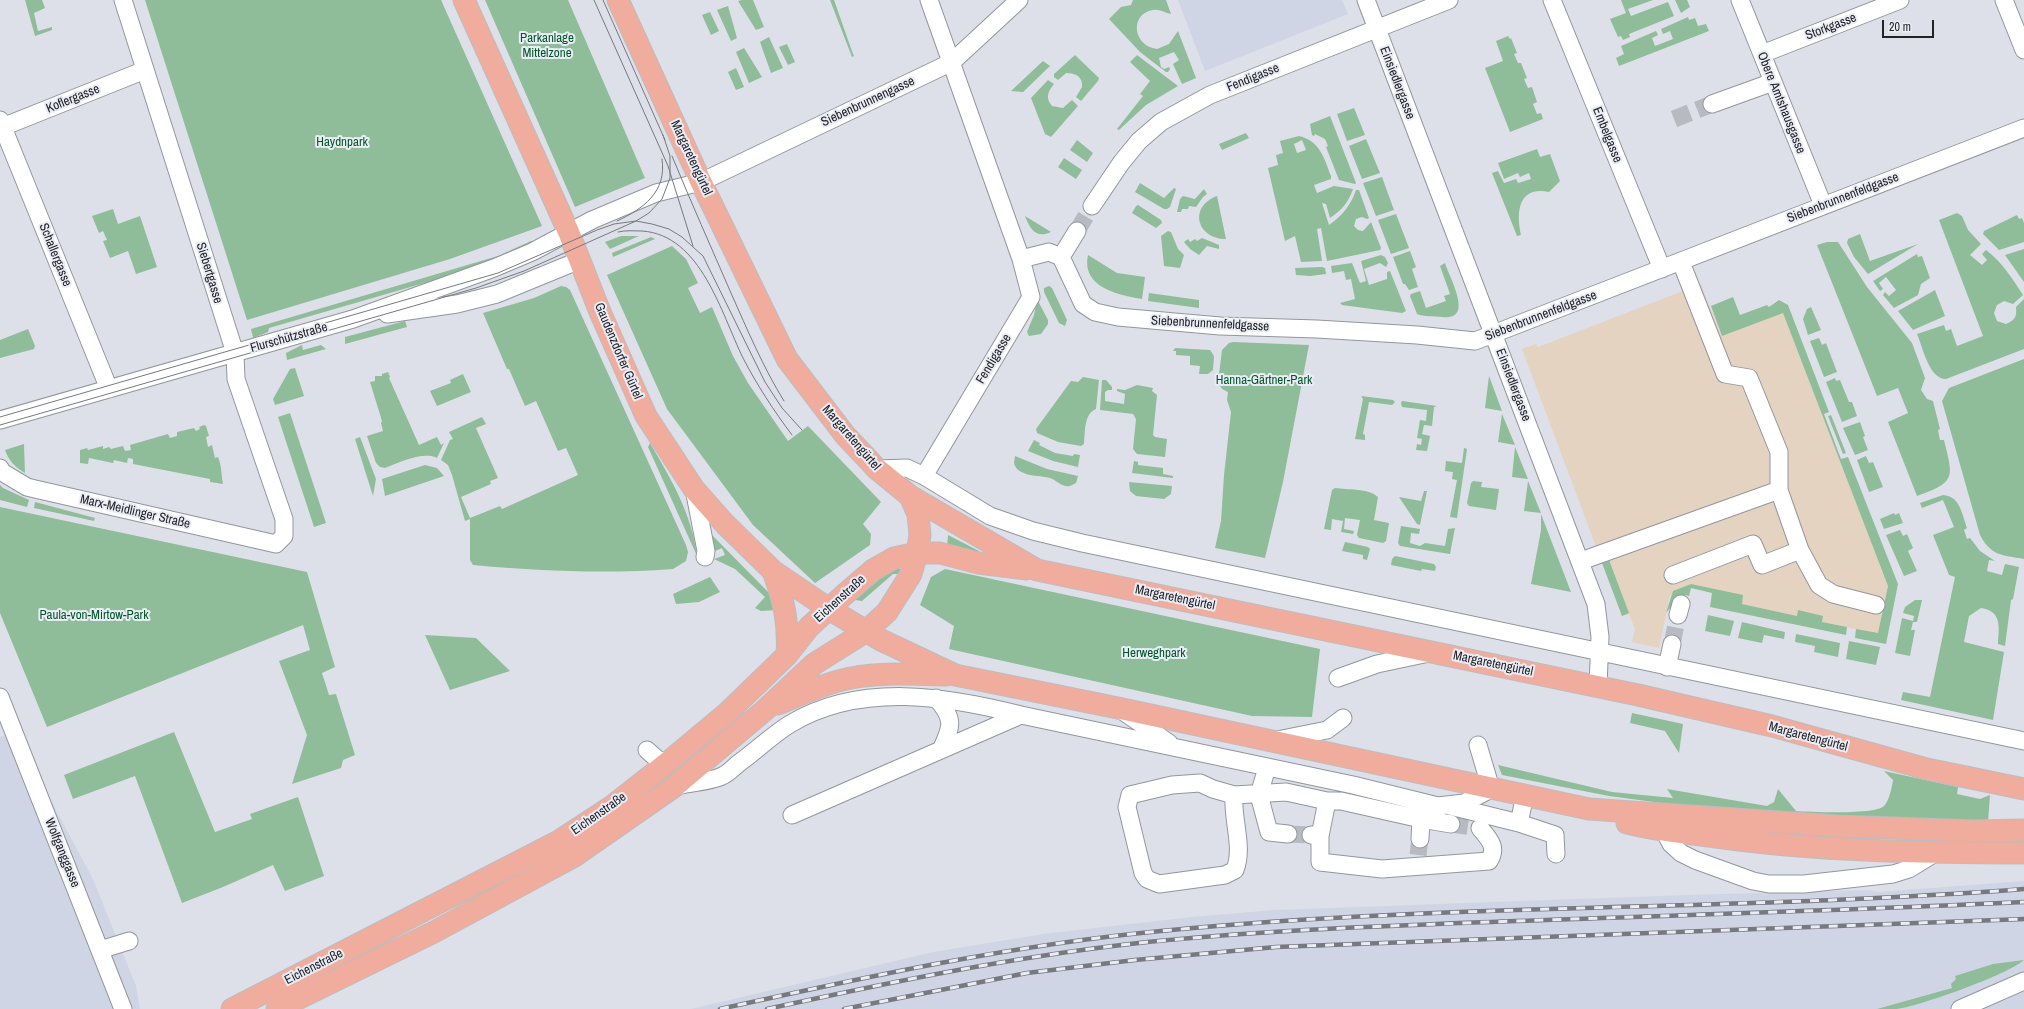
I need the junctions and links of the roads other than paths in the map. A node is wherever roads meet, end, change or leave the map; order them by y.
1 (123, 0) edge
2 (464, 0) edge
3 (618, 0) edge
4 (929, 0) edge
5 (1019, 0) edge
6 (1366, 0) edge
7 (1449, 0) edge
8 (1552, 0) edge
9 (1740, 0) edge
10 (1900, 0) edge
11 (2004, 0) edge
12 (1376, 28) junction
13 (2024, 50) edge
14 (1762, 54) junction
15 (952, 62) junction
16 (145, 70) junction
17 (1773, 82) junction
18 (1712, 104) tunnel mouth
19 (1, 125) edge
20 (2024, 128) edge
21 (702, 182) junction
22 (1823, 205) junction
23 (1092, 206) tunnel mouth
24 (1077, 231) tunnel mouth
25 (569, 233) junction
26 (1061, 256) junction
27 (1021, 259) junction
28 (580, 260) junction
29 (1681, 262) junction
30 (1662, 269) junction
31 (353, 319) junction
32 (1494, 334) junction
33 (234, 353) junction
34 (109, 390) junction
35 (0, 420) edge
36 (0, 468) edge
37 (878, 469) junction
38 (924, 476) junction
39 (694, 489) junction
40 (1779, 490) junction
41 (910, 496) junction
42 (276, 544) joint
43 (1800, 550) junction
44 (917, 553) junction
45 (704, 557) dead end
46 (1581, 561) junction
47 (1037, 570) junction
48 (773, 571) junction
49 (1673, 575) dead end
50 (1876, 604) dead end
51 (829, 609) junction
52 (865, 632) junction
53 (1672, 644) tunnel mouth
54 (1437, 652) junction
55 (1601, 653) junction
56 (787, 655) junction
57 (1667, 667) junction
58 (955, 675) junction
59 (1338, 678) dead end
60 (1598, 686) junction
61 (0, 697) edge
62 (936, 698) junction
63 (1118, 708) junction
64 (765, 710) junction
65 (1021, 715) junction
66 (1343, 718) dead end
67 (7, 734) edge
68 (1273, 741) junction
69 (2024, 741) edge
70 (1478, 745) dead end
71 (1176, 748) junction
72 (647, 750) dead end
73 (941, 750) junction
74 (667, 763) junction
75 (1267, 766) junction
76 (1353, 785) junction
77 (674, 786) junction
78 (1491, 789) junction
79 (2024, 789) edge
80 (1234, 795) junction
81 (1259, 795) junction
82 (1525, 795) junction
83 (1334, 801) junction
84 (1450, 806) junction
85 (1589, 809) junction
86 (792, 814) dead end
87 (1421, 819) junction
88 (1519, 823) junction
89 (1450, 824) tunnel mouth
90 (1480, 828) tunnel mouth
91 (1664, 830) junction
92 (2024, 830) edge
93 (1288, 834) tunnel mouth
94 (2024, 852) edge
95 (1935, 853) junction
96 (1418, 854) junction
97 (1556, 854) dead end
98 (425, 910) junction
99 (434, 932) junction
100 (129, 941) dead end
101 (100, 950) junction
102 (2024, 981) edge
103 (123, 1009) edge
104 (232, 1009) edge
105 (277, 1009) edge
106 (1960, 1009) edge

1 - 16 street, Siebertgasse
2 - 25 main road, Gaudenzdorfer Gürtel
3 - 21 main road, Margaretengürtel
4 - 15 street
5 - 15 street, Siebenbrunnengasse
6 - 12 street, Einsiedlergasse
7 - 12 street, Fendigasse
8 - 30 street, Embelgasse
9 - 14 street, Obere Amtshausgasse
10 - 14 street, Storkgasse
11 - 13 street
12 - 23 street, Fendigasse
12 - 32 street, Einsiedlergasse
14 - 17 street, Obere Amtshausgasse
15 - 21 street, Siebenbrunnengasse
15 - 27 street
16 - 19 street, Koflergasse
16 - 33 street, Siebertgasse
17 - 18 street
17 - 22 street, Obere Amtshausgasse
19 - 34 street, Schallergasse
20 - 22 street, Siebenbrunnenfeldgasse
21 - 25 street, Siebenbrunnengasse
21 - 37 main road, Margaretengürtel
22 - 29 street, Siebenbrunnenfeldgasse
24 - 26 street
25 - 28 main road, Gaudenzdorfer Gürtel
25 - 31 street, Flurschützstraße
26 - 27 street
26 - 32 street, Siebenbrunnenfeldgasse
27 - 38 street, Fendigasse
28 - 31 street
28 - 39 main road, Gaudenzdorfer Gürtel
29 - 30 street, Siebenbrunnenfeldgasse
29 - 40 street
30 - 32 street, Siebenbrunnenfeldgasse
31 - 33 street, Flurschützstraße
32 - 46 street, Einsiedlergasse
33 - 34 street, Flurschützstraße
33 - 42 street, Siebertgasse
34 - 35 street, Flurschützstraße
36 - 42 street, Marx-Meidlinger Straße
37 - 38 street
37 - 41 main road, Margaretengürtel
38 - 55 street
39 - 45 street
39 - 48 main road, Gaudenzdorfer Gürtel
40 - 43 street
40 - 46 street
41 - 44 main road, Eichenstraße
41 - 47 main road, Margaretengürtel
43 - 49 street
43 - 50 street
44 - 47 main road, Eichenstraße
44 - 51 main road, Eichenstraße
44 - 52 main road, Eichenstraße
46 - 55 street, Einsiedlergasse
47 - 54 main road, Margaretengürtel
48 - 51 main road, Gaudenzdorfer Gürtel
48 - 56 main road
51 - 52 main road, Gaudenzdorfer Gürtel
51 - 56 main road, Eichenstraße
52 - 58 main road
52 - 64 main road, Eichenstraße
53 - 57 street
54 - 59 street
54 - 60 main road, Margaretengürtel
55 - 57 street
55 - 60 street, Einsiedlergasse
56 - 74 main road, Eichenstraße
57 - 69 street
58 - 63 main road
58 - 64 main road
60 - 79 main road, Margaretengürtel
61 - 67 street, Wolfganggasse
62 - 65 street
62 - 73 street
62 - 77 street
63 - 68 main road
63 - 71 street
64 - 77 main road, Eichenstraße
65 - 71 street
65 - 73 street
66 - 68 street
67 - 101 street, Wolfganggasse
68 - 78 main road
70 - 78 street
71 - 75 street
72 - 74 street
73 - 86 street
74 - 98 main road, Eichenstraße
75 - 76 street
75 - 81 street
76 - 83 street
76 - 84 street
77 - 99 main road, Eichenstraße
78 - 82 main road
78 - 84 street
80 - 80 street
80 - 81 street
81 - 83 street
81 - 93 street
82 - 85 main road
82 - 88 street
83 - 87 street
83 - 96 street
84 - 88 street
85 - 91 main road
85 - 92 main road
87 - 89 street
87 - 96 street
88 - 97 street
90 - 96 street
91 - 95 main road
91 - 95 street
94 - 95 main road
98 - 99 street
98 - 104 main road, Eichenstraße
99 - 105 main road, Eichenstraße
100 - 101 street
101 - 103 street, Wolfganggasse
102 - 106 street

